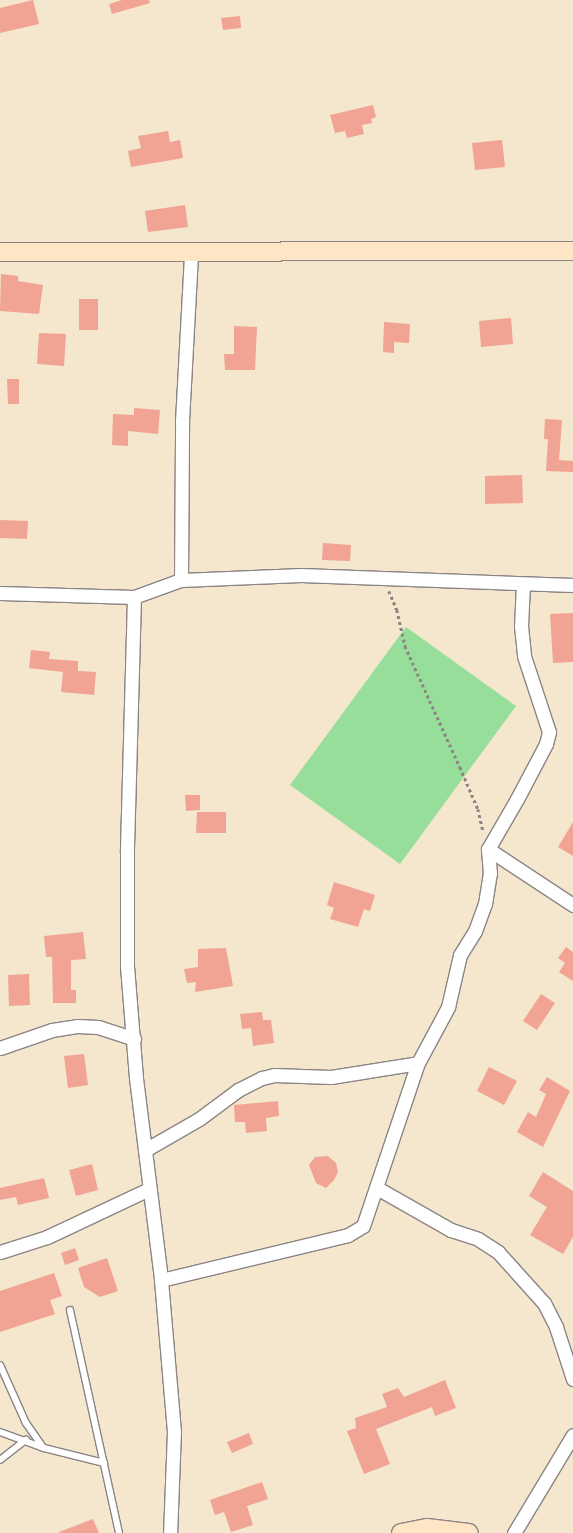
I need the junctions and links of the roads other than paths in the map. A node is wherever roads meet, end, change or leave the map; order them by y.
1 (573, 251) edge
2 (0, 252) edge
3 (191, 253) junction
4 (181, 580) junction
5 (523, 584) junction
6 (573, 585) edge
7 (0, 593) edge
8 (134, 597) junction
9 (488, 849) junction
10 (573, 905) edge
11 (134, 1039) junction
12 (0, 1048) edge
13 (418, 1063) junction
14 (145, 1150) junction
15 (377, 1188) junction
16 (149, 1189) junction
17 (0, 1252) edge
18 (161, 1280) junction
19 (70, 1310) dead end
20 (0, 1365) edge
21 (573, 1379) edge
22 (0, 1432) edge
23 (573, 1435) edge
24 (26, 1440) junction
25 (44, 1448) junction
26 (0, 1460) edge
27 (104, 1463) junction
28 (119, 1533) edge
29 (170, 1533) edge
30 (401, 1533) edge
31 (469, 1533) edge
32 (514, 1533) edge

1 - 3 street
2 - 3 street
3 - 4 street
4 - 5 street
4 - 8 street
5 - 6 street
5 - 9 street
7 - 8 street
8 - 11 street
9 - 10 street
9 - 13 street
11 - 12 street
11 - 14 street
13 - 14 street
13 - 15 street
14 - 16 street
15 - 18 street
15 - 21 street
16 - 17 street
16 - 18 street
18 - 29 street
19 - 27 lane
20 - 25 lane
22 - 24 lane
23 - 32 street
24 - 25 lane
24 - 26 lane
25 - 27 lane
27 - 28 lane
30 - 31 street

